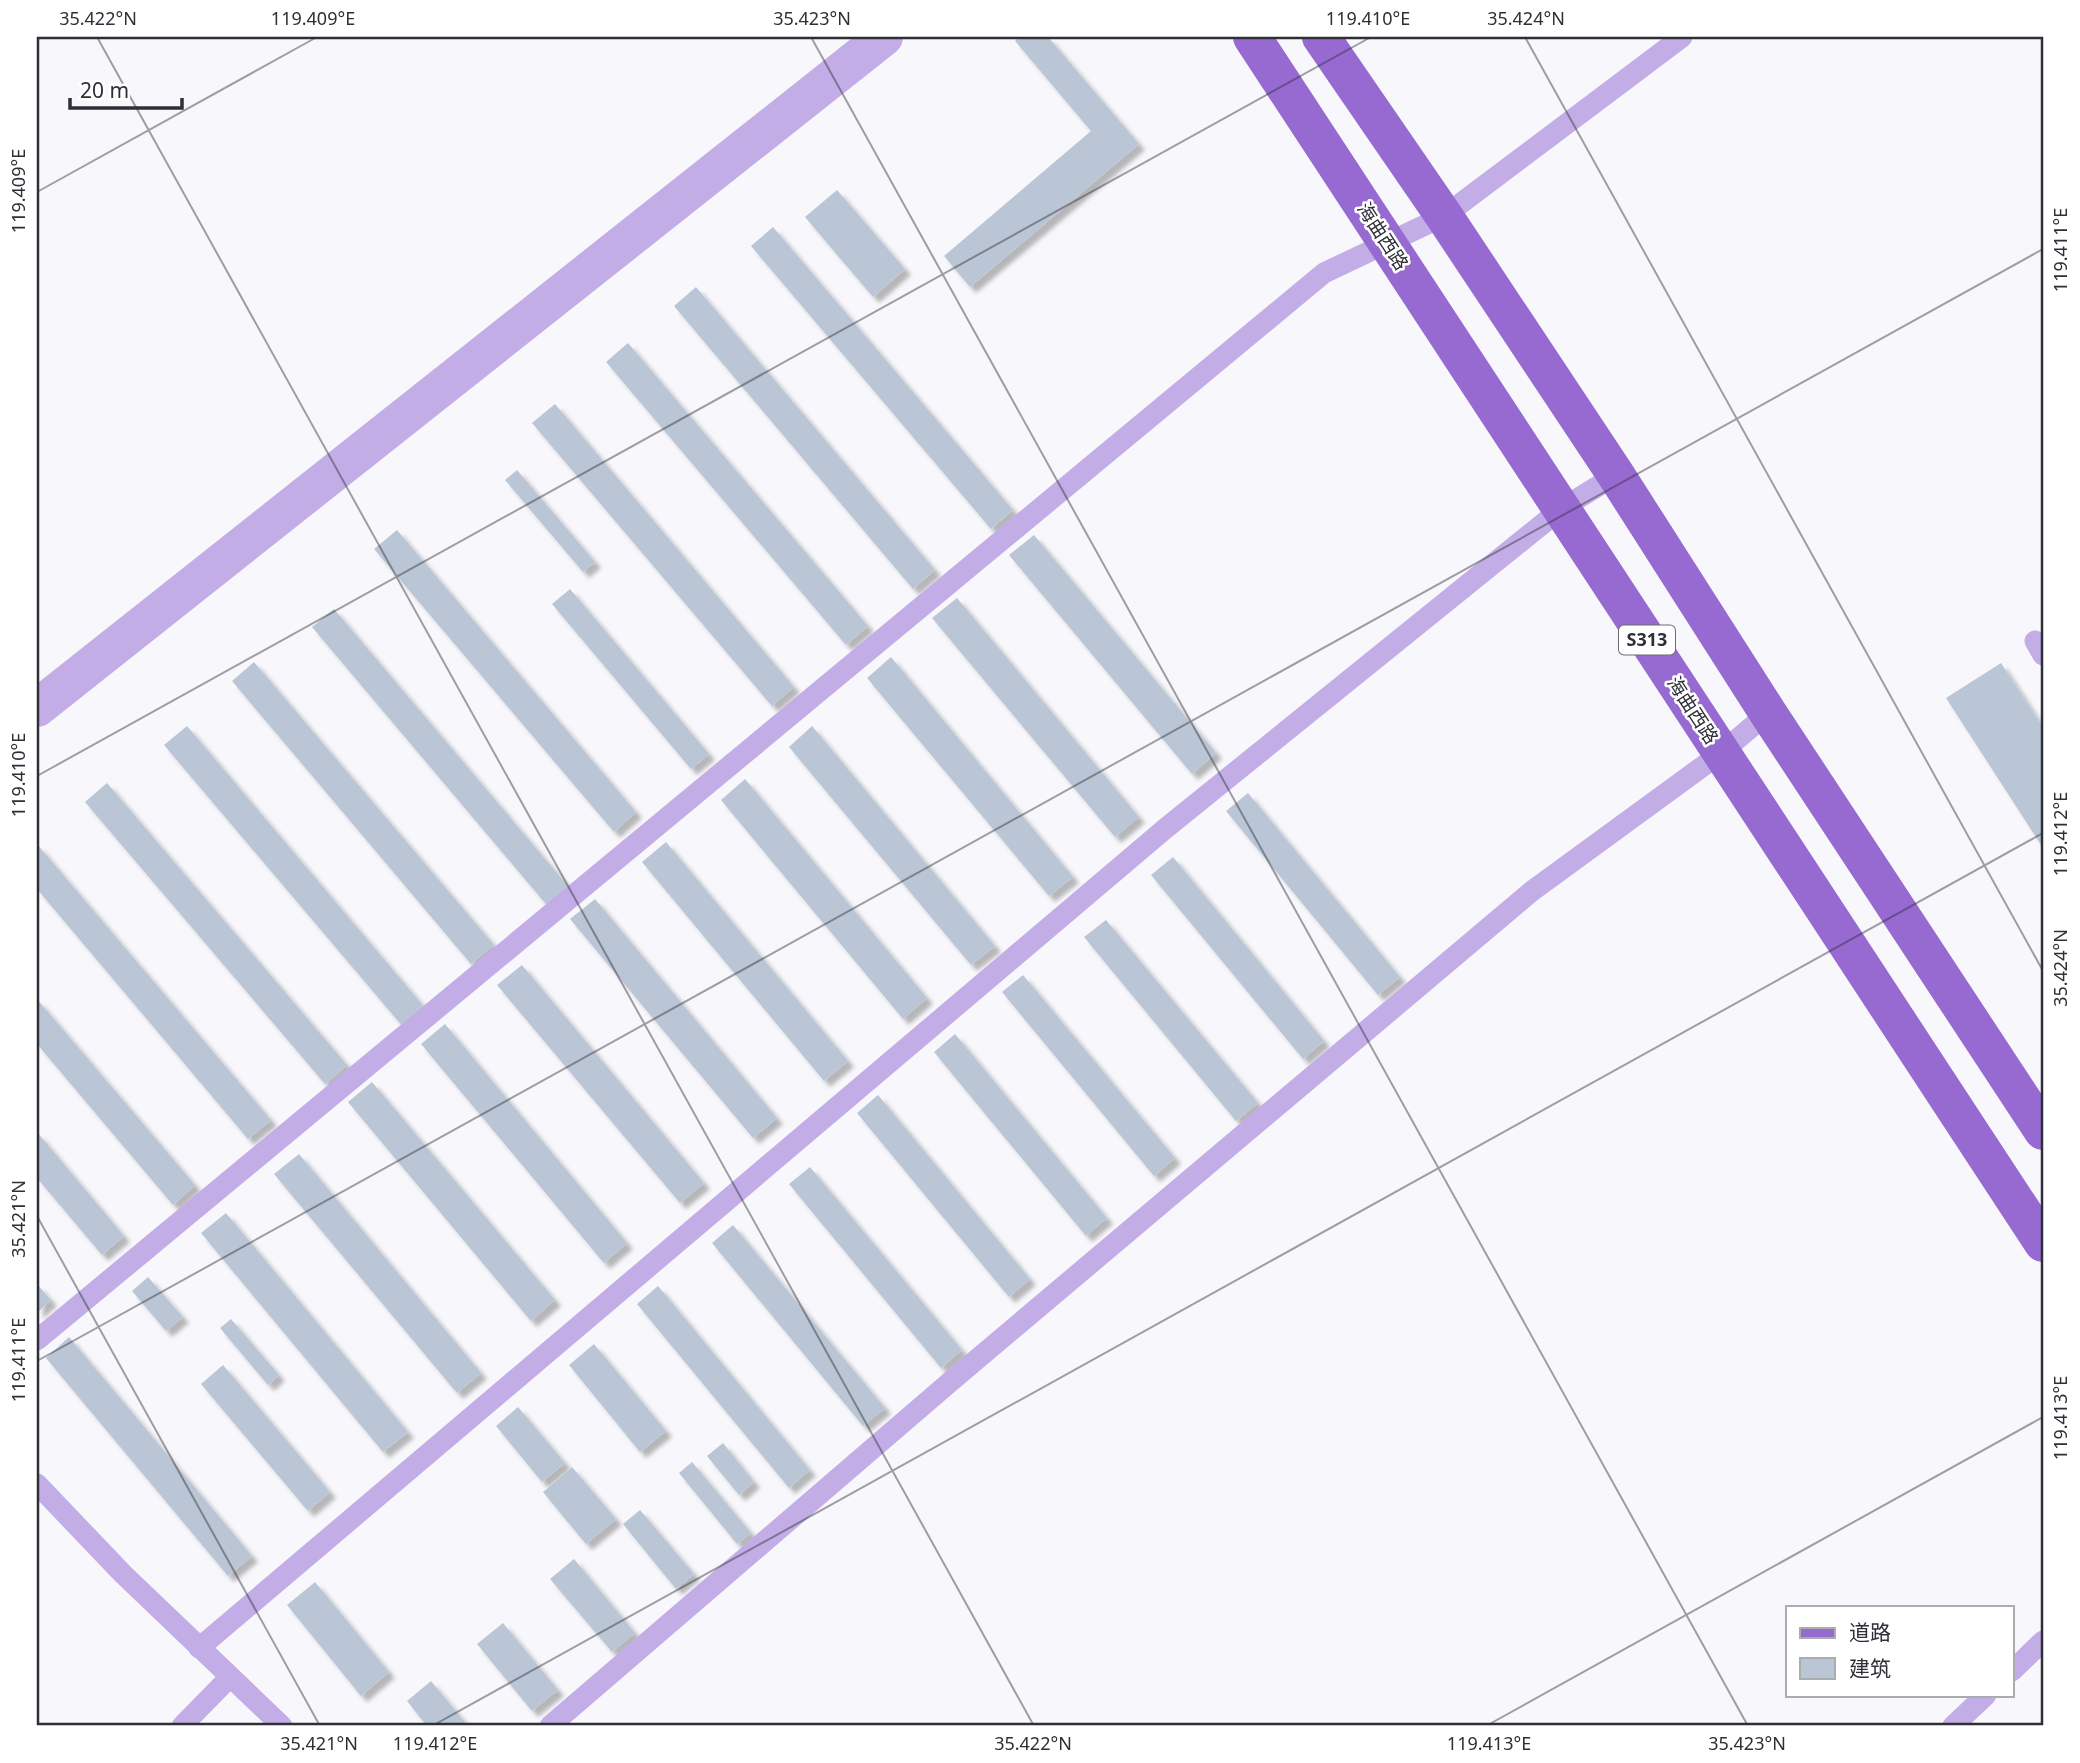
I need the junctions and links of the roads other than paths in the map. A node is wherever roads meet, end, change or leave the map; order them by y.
1 (884, 37) edge
2 (1252, 37) edge
3 (1321, 37) edge
4 (1682, 37) edge
5 (1444, 216) junction
6 (1387, 242) junction
7 (1616, 475) junction
8 (1561, 509) junction
9 (37, 708) edge
10 (1768, 713) junction
11 (1721, 753) junction
12 (2043, 1131) edge
13 (2043, 1243) edge
14 (37, 1340) edge
15 (37, 1484) edge
16 (2043, 1641) edge
17 (199, 1648) junction
18 (2014, 1669) edge
19 (230, 1677) junction
20 (1985, 1696) edge
21 (182, 1726) edge
22 (282, 1726) edge
23 (550, 1726) edge
24 (1953, 1726) edge

1 - 9 street
2 - 6 main road, 海曲西路 / S313
3 - 5 main road
4 - 5 lane
5 - 6 lane
5 - 7 main road
6 - 8 main road, 海曲西路 / S313
6 - 14 lane
7 - 8 lane
7 - 10 main road
8 - 11 main road, 海曲西路 / S313
8 - 17 lane
10 - 11 lane
10 - 12 main road
11 - 13 main road, 海曲西路 / S313
11 - 23 lane
15 - 17 lane
16 - 18 lane
17 - 19 lane
19 - 21 lane
19 - 22 lane
20 - 24 lane

